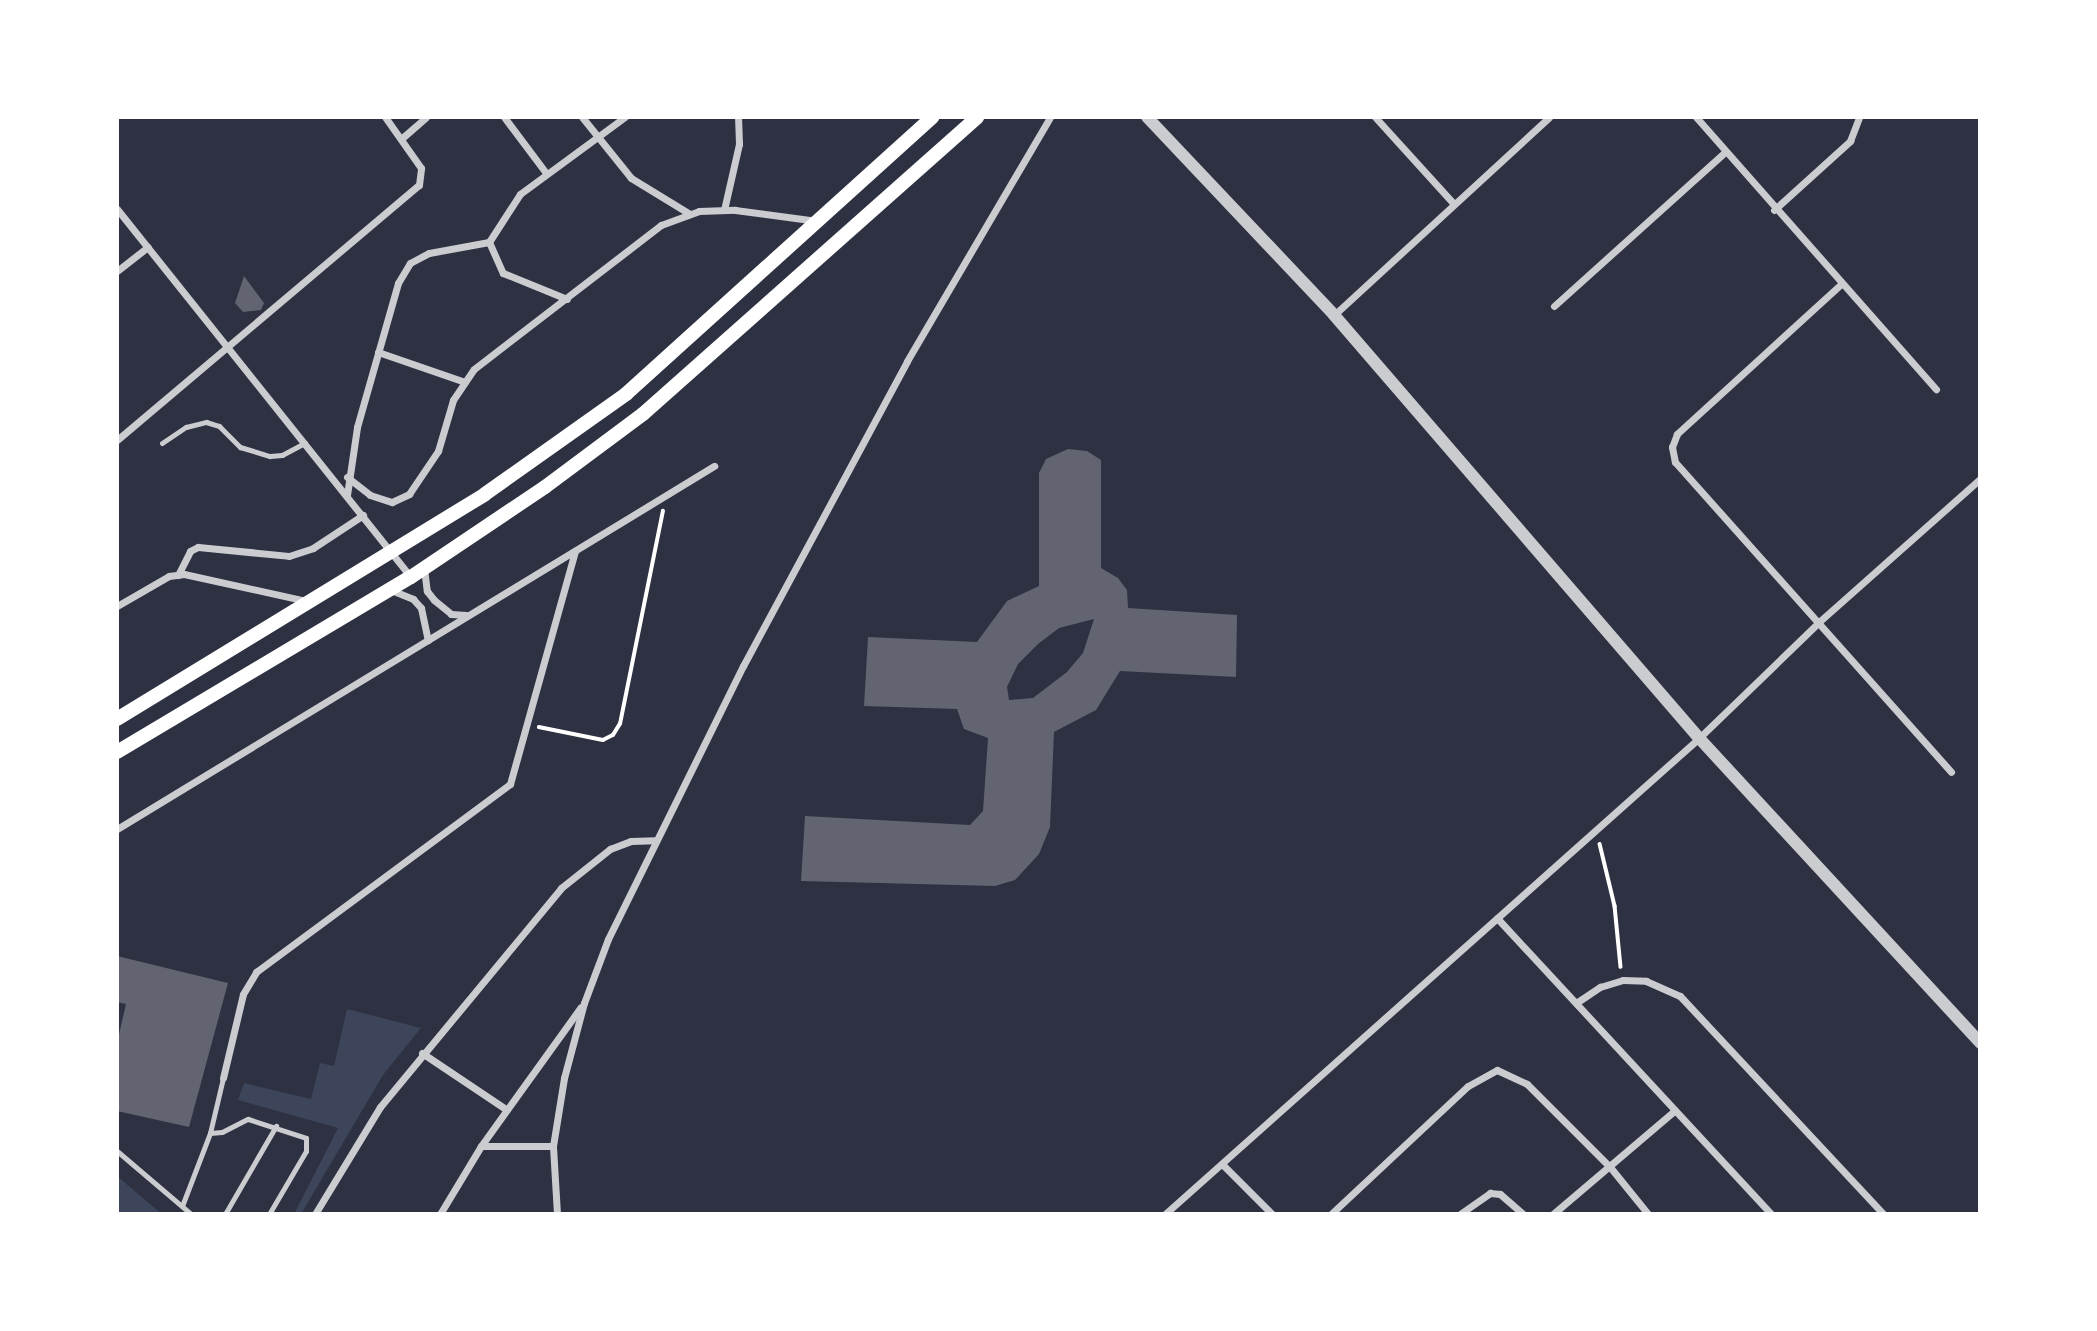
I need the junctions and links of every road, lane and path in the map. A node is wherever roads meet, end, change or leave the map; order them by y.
1 (385, 117) edge
2 (426, 117) edge
3 (504, 117) edge
4 (582, 117) edge
5 (625, 117) edge
6 (737, 117) edge
7 (933, 117) edge
8 (977, 117) edge
9 (1050, 117) edge
10 (1147, 117) edge
11 (1375, 117) edge
12 (1549, 117) edge
13 (1696, 117) edge
14 (1859, 117) edge
15 (598, 137) junction
16 (401, 139) junction
17 (1725, 152) junction
18 (546, 173) junction
19 (1453, 203) junction
20 (117, 209) edge
21 (724, 210) junction
22 (1774, 210) junction
23 (690, 214) junction
24 (818, 221) junction
25 (489, 242) junction
26 (148, 247) junction
27 (117, 271) edge
28 (1840, 285) junction
29 (567, 299) junction
30 (1555, 306) dead end
31 (1334, 315) junction
32 (229, 348) junction
33 (378, 352) junction
34 (465, 382) junction
35 (1936, 389) dead end
36 (117, 440) edge
37 (162, 443) dead end
38 (305, 443) junction
39 (714, 466) dead end
40 (347, 477) junction
41 (1980, 479) edge
42 (347, 495) junction
43 (666, 495) junction
44 (363, 515) junction
45 (575, 551) junction
46 (393, 552) junction
47 (424, 567) junction
48 (178, 575) junction
49 (411, 577) junction
50 (390, 590) junction
51 (307, 601) junction
52 (117, 606) edge
53 (470, 614) junction
54 (1820, 621) junction
55 (428, 640) junction
56 (117, 719) edge
57 (527, 724) junction
58 (1699, 738) junction
59 (117, 752) edge
60 (1951, 772) dead end
61 (117, 829) edge
62 (1595, 831) junction
63 (654, 840) junction
64 (1497, 918) junction
65 (1623, 980) junction
66 (584, 1003) junction
67 (1576, 1003) junction
68 (1980, 1043) edge
69 (422, 1053) junction
70 (223, 1078) joint
71 (507, 1110) junction
72 (1675, 1110) junction
73 (276, 1126) junction
74 (210, 1133) junction
75 (481, 1146) junction
76 (553, 1146) junction
77 (117, 1151) edge
78 (1222, 1164) junction
79 (1610, 1167) junction
80 (182, 1206) junction
81 (191, 1214) edge
82 (225, 1214) edge
83 (269, 1214) edge
84 (316, 1214) edge
85 (440, 1214) edge
86 (556, 1214) edge
87 (1165, 1214) edge
88 (1272, 1214) edge
89 (1331, 1214) edge
90 (1460, 1214) edge
91 (1523, 1214) edge
92 (1553, 1214) edge
93 (1648, 1214) edge
94 (1771, 1214) edge
95 (1883, 1214) edge

1 - 16 street
2 - 16 street
3 - 18 street
4 - 15 street
5 - 15 street
6 - 21 street
7 - 24 main road
8 - 47 main road
9 - 63 street
10 - 31 street
11 - 19 street
12 - 19 street
13 - 17 street
14 - 22 street
15 - 18 street
15 - 23 street
16 - 32 street
17 - 22 street
17 - 30 street
18 - 25 street
19 - 31 street
20 - 26 street
21 - 23 street
21 - 24 street
22 - 28 street
23 - 29 street
24 - 46 main road
25 - 29 street
25 - 33 street
26 - 27 street
26 - 32 street
28 - 35 street
28 - 54 street
29 - 34 street
31 - 58 street
32 - 36 street
32 - 38 street
33 - 34 street
33 - 40 street
34 - 40 street
37 - 38 lane
38 - 42 street
39 - 43 street
40 - 42 street
41 - 54 street
42 - 44 street
43 - 45 street
43 - 57 path
44 - 46 street
44 - 48 street
45 - 53 street
45 - 57 street
46 - 49 street
46 - 51 main road
47 - 49 main road
47 - 53 street
48 - 51 street
48 - 52 street
49 - 50 main road
50 - 55 street
50 - 59 main road
51 - 56 main road
53 - 55 street
54 - 58 street
54 - 60 street
55 - 61 street
57 - 70 street
58 - 62 street
58 - 68 street
62 - 64 street
62 - 65 path
63 - 66 street
63 - 69 street
64 - 67 street
64 - 78 street
65 - 67 street
65 - 95 street
66 - 71 street
66 - 76 street
67 - 72 street
69 - 71 street
69 - 84 street
70 - 74 lane
71 - 75 street
72 - 79 street
72 - 94 street
73 - 74 lane
73 - 82 lane
73 - 83 lane
74 - 80 lane
75 - 76 street
75 - 85 street
76 - 86 street
77 - 80 lane
78 - 87 street
78 - 88 street
79 - 89 street
79 - 92 street
79 - 93 street
80 - 81 lane
90 - 91 street

